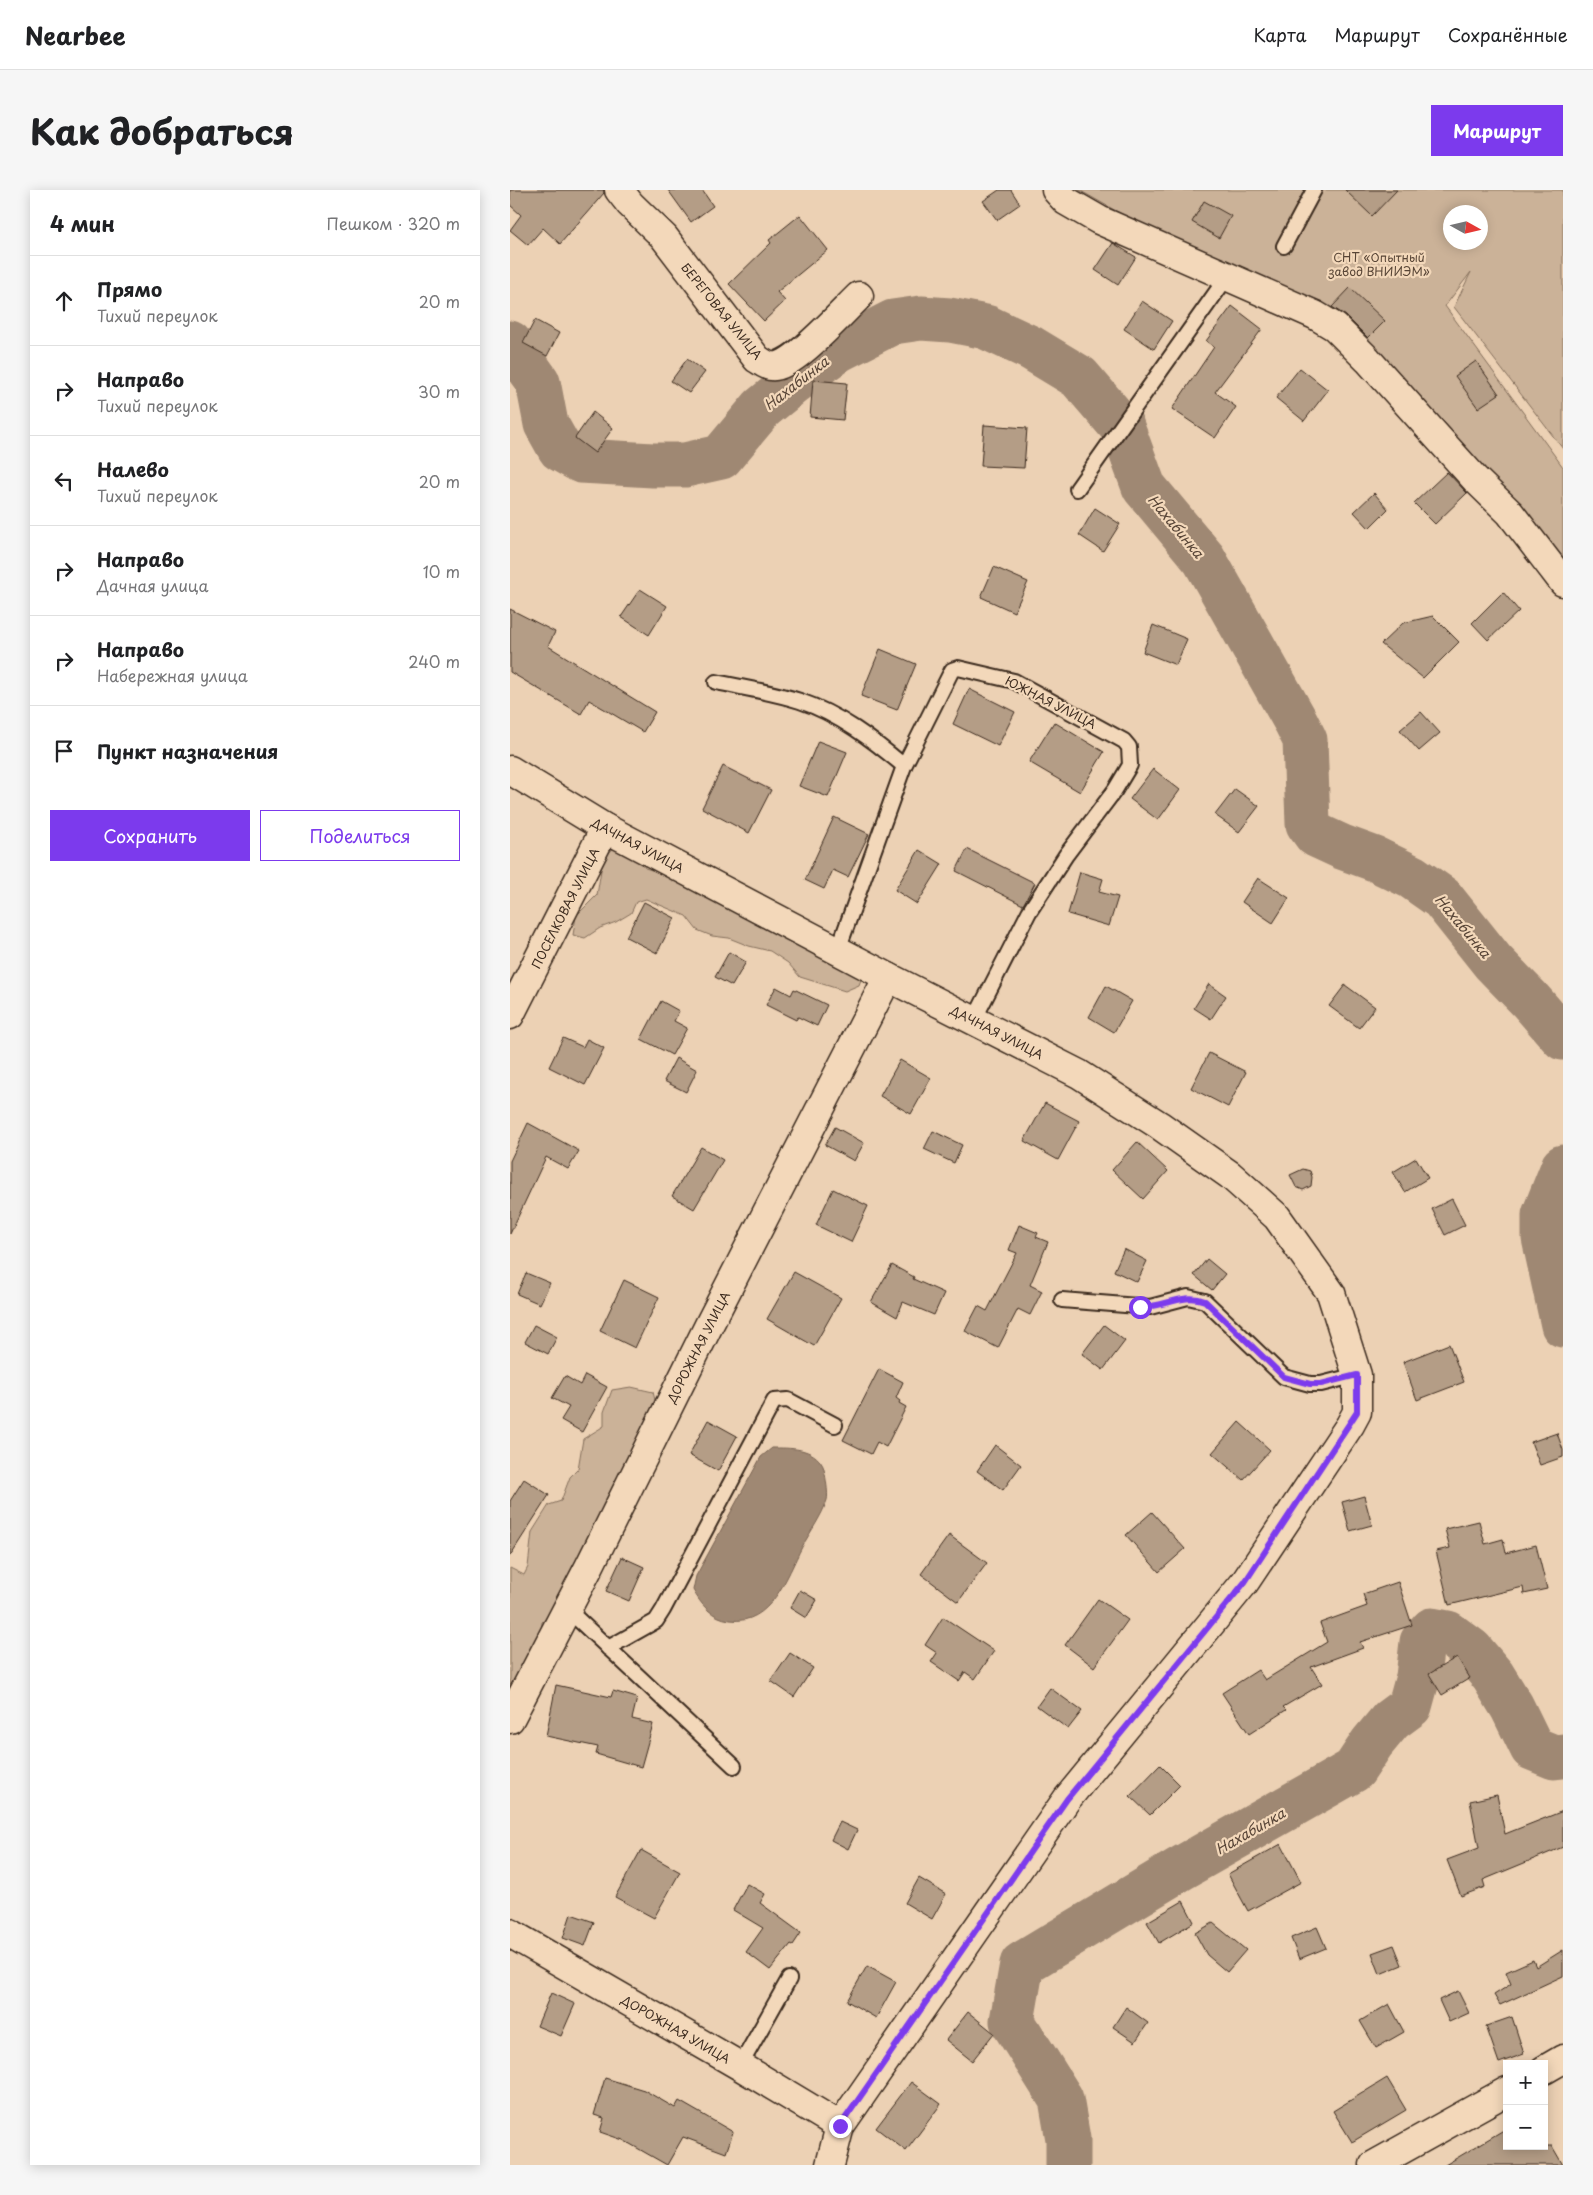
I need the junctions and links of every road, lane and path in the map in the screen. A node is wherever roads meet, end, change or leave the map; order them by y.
1 (619, 190) edge
2 (1056, 190) edge
3 (1314, 190) edge
4 (1284, 246) dead end
5 (1227, 277) junction
6 (859, 296) dead end
7 (1077, 489) dead end
8 (1563, 582) edge
9 (716, 682) dead end
10 (904, 766) junction
11 (510, 770) edge
12 (606, 828) junction
13 (838, 950) junction
14 (888, 977) junction
15 (510, 1015) edge
16 (974, 1020) junction
17 (1062, 1300) dead end
18 (1357, 1375) junction
19 (835, 1424) dead end
20 (567, 1609) junction
21 (608, 1648) junction
22 (510, 1718) edge
23 (734, 1766) dead end
24 (510, 1933) edge
25 (788, 1979) dead end
26 (1563, 2059) edge
27 (740, 2066) junction
28 (1548, 2068) edge
29 (1503, 2094) edge
30 (840, 2126) junction
31 (830, 2165) edge
32 (1374, 2165) edge

1 - 6 street, БЕРЕГОВАЯ УЛИЦА
2 - 5 street
3 - 4 lane
5 - 7 lane
5 - 8 street
9 - 10 lane
10 - 13 lane, ЮЖНАЯ УЛИЦА
10 - 16 lane, ЮЖНАЯ УЛИЦА
11 - 12 street, ДАЧНАЯ УЛИЦА
12 - 13 street, ДАЧНАЯ УЛИЦА
12 - 15 street, ПОСЕЛКОВАЯ УЛИЦА
13 - 14 street, ДАЧНАЯ УЛИЦА
14 - 16 street, ДАЧНАЯ УЛИЦА
14 - 20 street, ДОРОЖНАЯ УЛИЦА
16 - 18 street, ДАЧНАЯ УЛИЦА
17 - 18 lane
18 - 30 street, ДАЧНАЯ УЛИЦА
19 - 21 lane
20 - 21 lane
20 - 22 street, ДОРОЖНАЯ УЛИЦА
21 - 23 lane
24 - 27 street, ДОРОЖНАЯ УЛИЦА
25 - 27 lane
26 - 28 street
27 - 30 street, ДОРОЖНАЯ УЛИЦА
29 - 32 street
30 - 31 street

